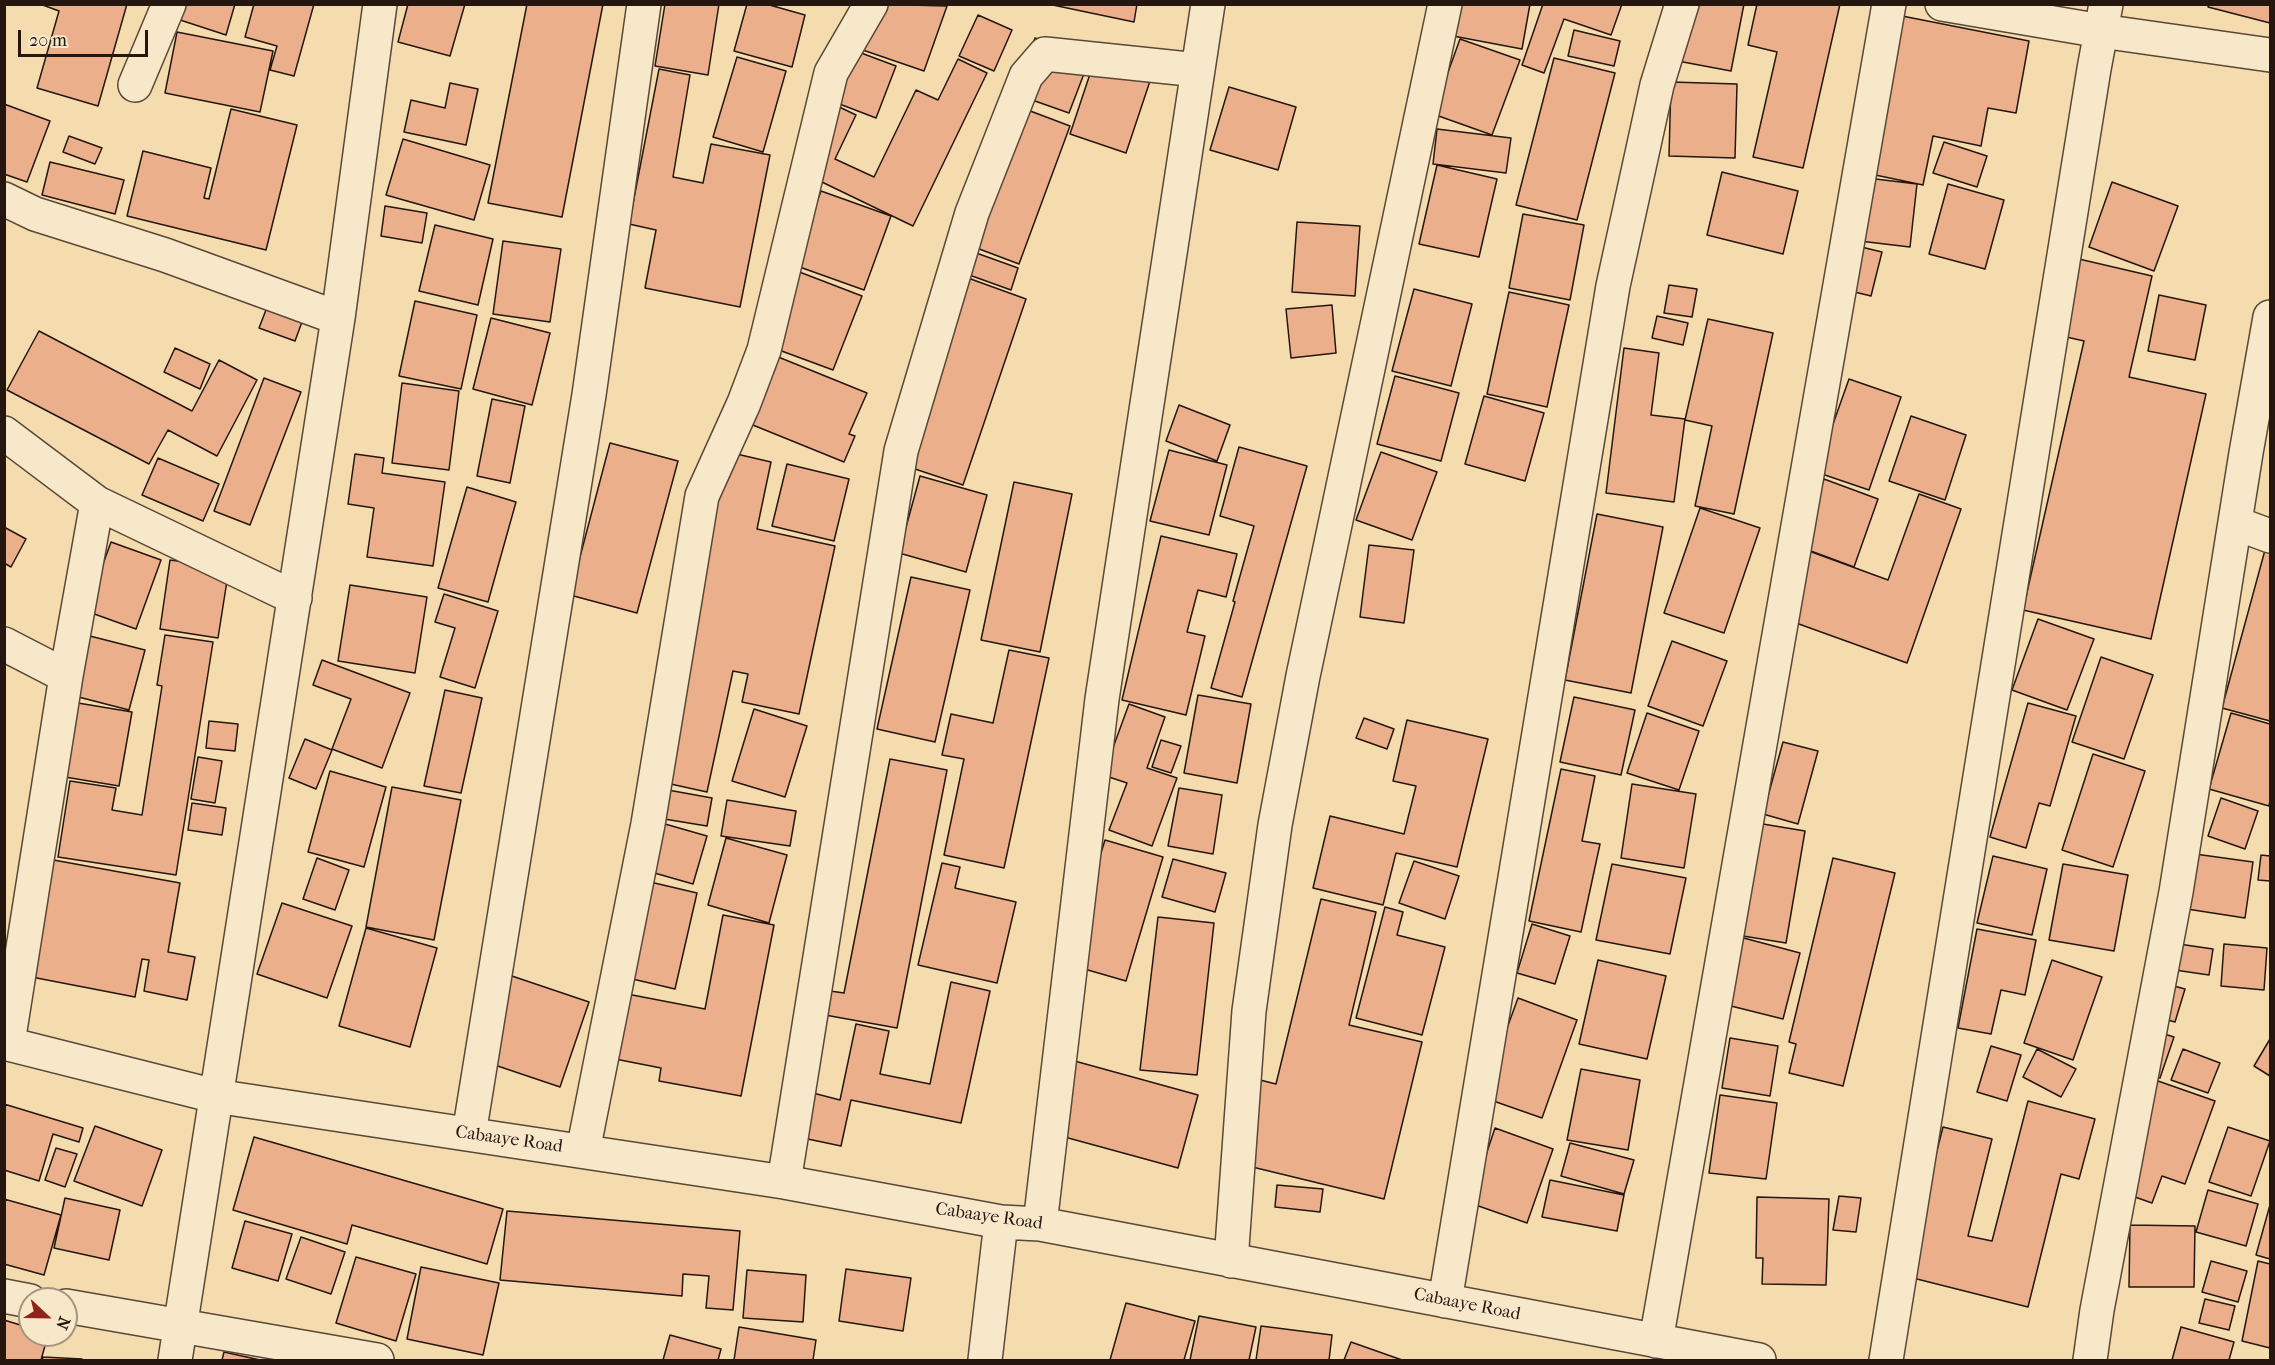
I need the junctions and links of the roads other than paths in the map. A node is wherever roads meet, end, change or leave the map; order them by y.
1 (169, 4) edge
2 (380, 4) edge
3 (644, 4) edge
4 (871, 4) edge
5 (1208, 4) edge
6 (1445, 4) edge
7 (1682, 4) edge
8 (1889, 4) edge
9 (1942, 4) edge
10 (2104, 18) edge
11 (2271, 55) edge
12 (1198, 70) junction
13 (135, 85) dead end
14 (4, 199) edge
15 (2271, 317) edge
16 (338, 318) junction
17 (4, 433) edge
18 (97, 503) junction
19 (2235, 523) junction
20 (2271, 536) edge
21 (296, 598) junction
22 (4, 644) edge
23 (66, 676) junction
24 (6, 1043) edge
25 (215, 1096) junction
26 (469, 1134) junction
27 (583, 1151) junction
28 (783, 1182) junction
29 (1001, 1221) junction
30 (1040, 1224) junction
31 (1231, 1261) junction
32 (1445, 1301) junction
33 (78, 1308) edge
34 (181, 1325) junction
35 (1656, 1341) junction
36 (175, 1360) edge
37 (377, 1360) edge
38 (985, 1360) edge
39 (1759, 1360) edge
40 (1886, 1360) edge
41 (2090, 1360) edge

1 - 13 street
2 - 16 street
3 - 26 street
4 - 27 street
5 - 12 street
6 - 31 street
7 - 32 street
8 - 35 street
9 - 10 street
10 - 11 street
10 - 40 street
12 - 28 street
12 - 30 street
14 - 16 street
15 - 19 street
16 - 21 street
17 - 18 street
18 - 21 street
18 - 23 street
19 - 20 street
19 - 41 street
21 - 25 street
22 - 23 street
23 - 24 street
24 - 25 street, Cabaaye Road
25 - 26 street, Cabaaye Road
25 - 34 street
26 - 27 street, Cabaaye Road
27 - 28 street, Cabaaye Road
28 - 29 street, Cabaaye Road
29 - 30 street, Cabaaye Road
29 - 38 street
30 - 31 street, Cabaaye Road
31 - 32 street, Cabaaye Road
32 - 35 street, Cabaaye Road
33 - 34 street
34 - 36 street
34 - 37 street
35 - 39 street, Cabaaye Road

